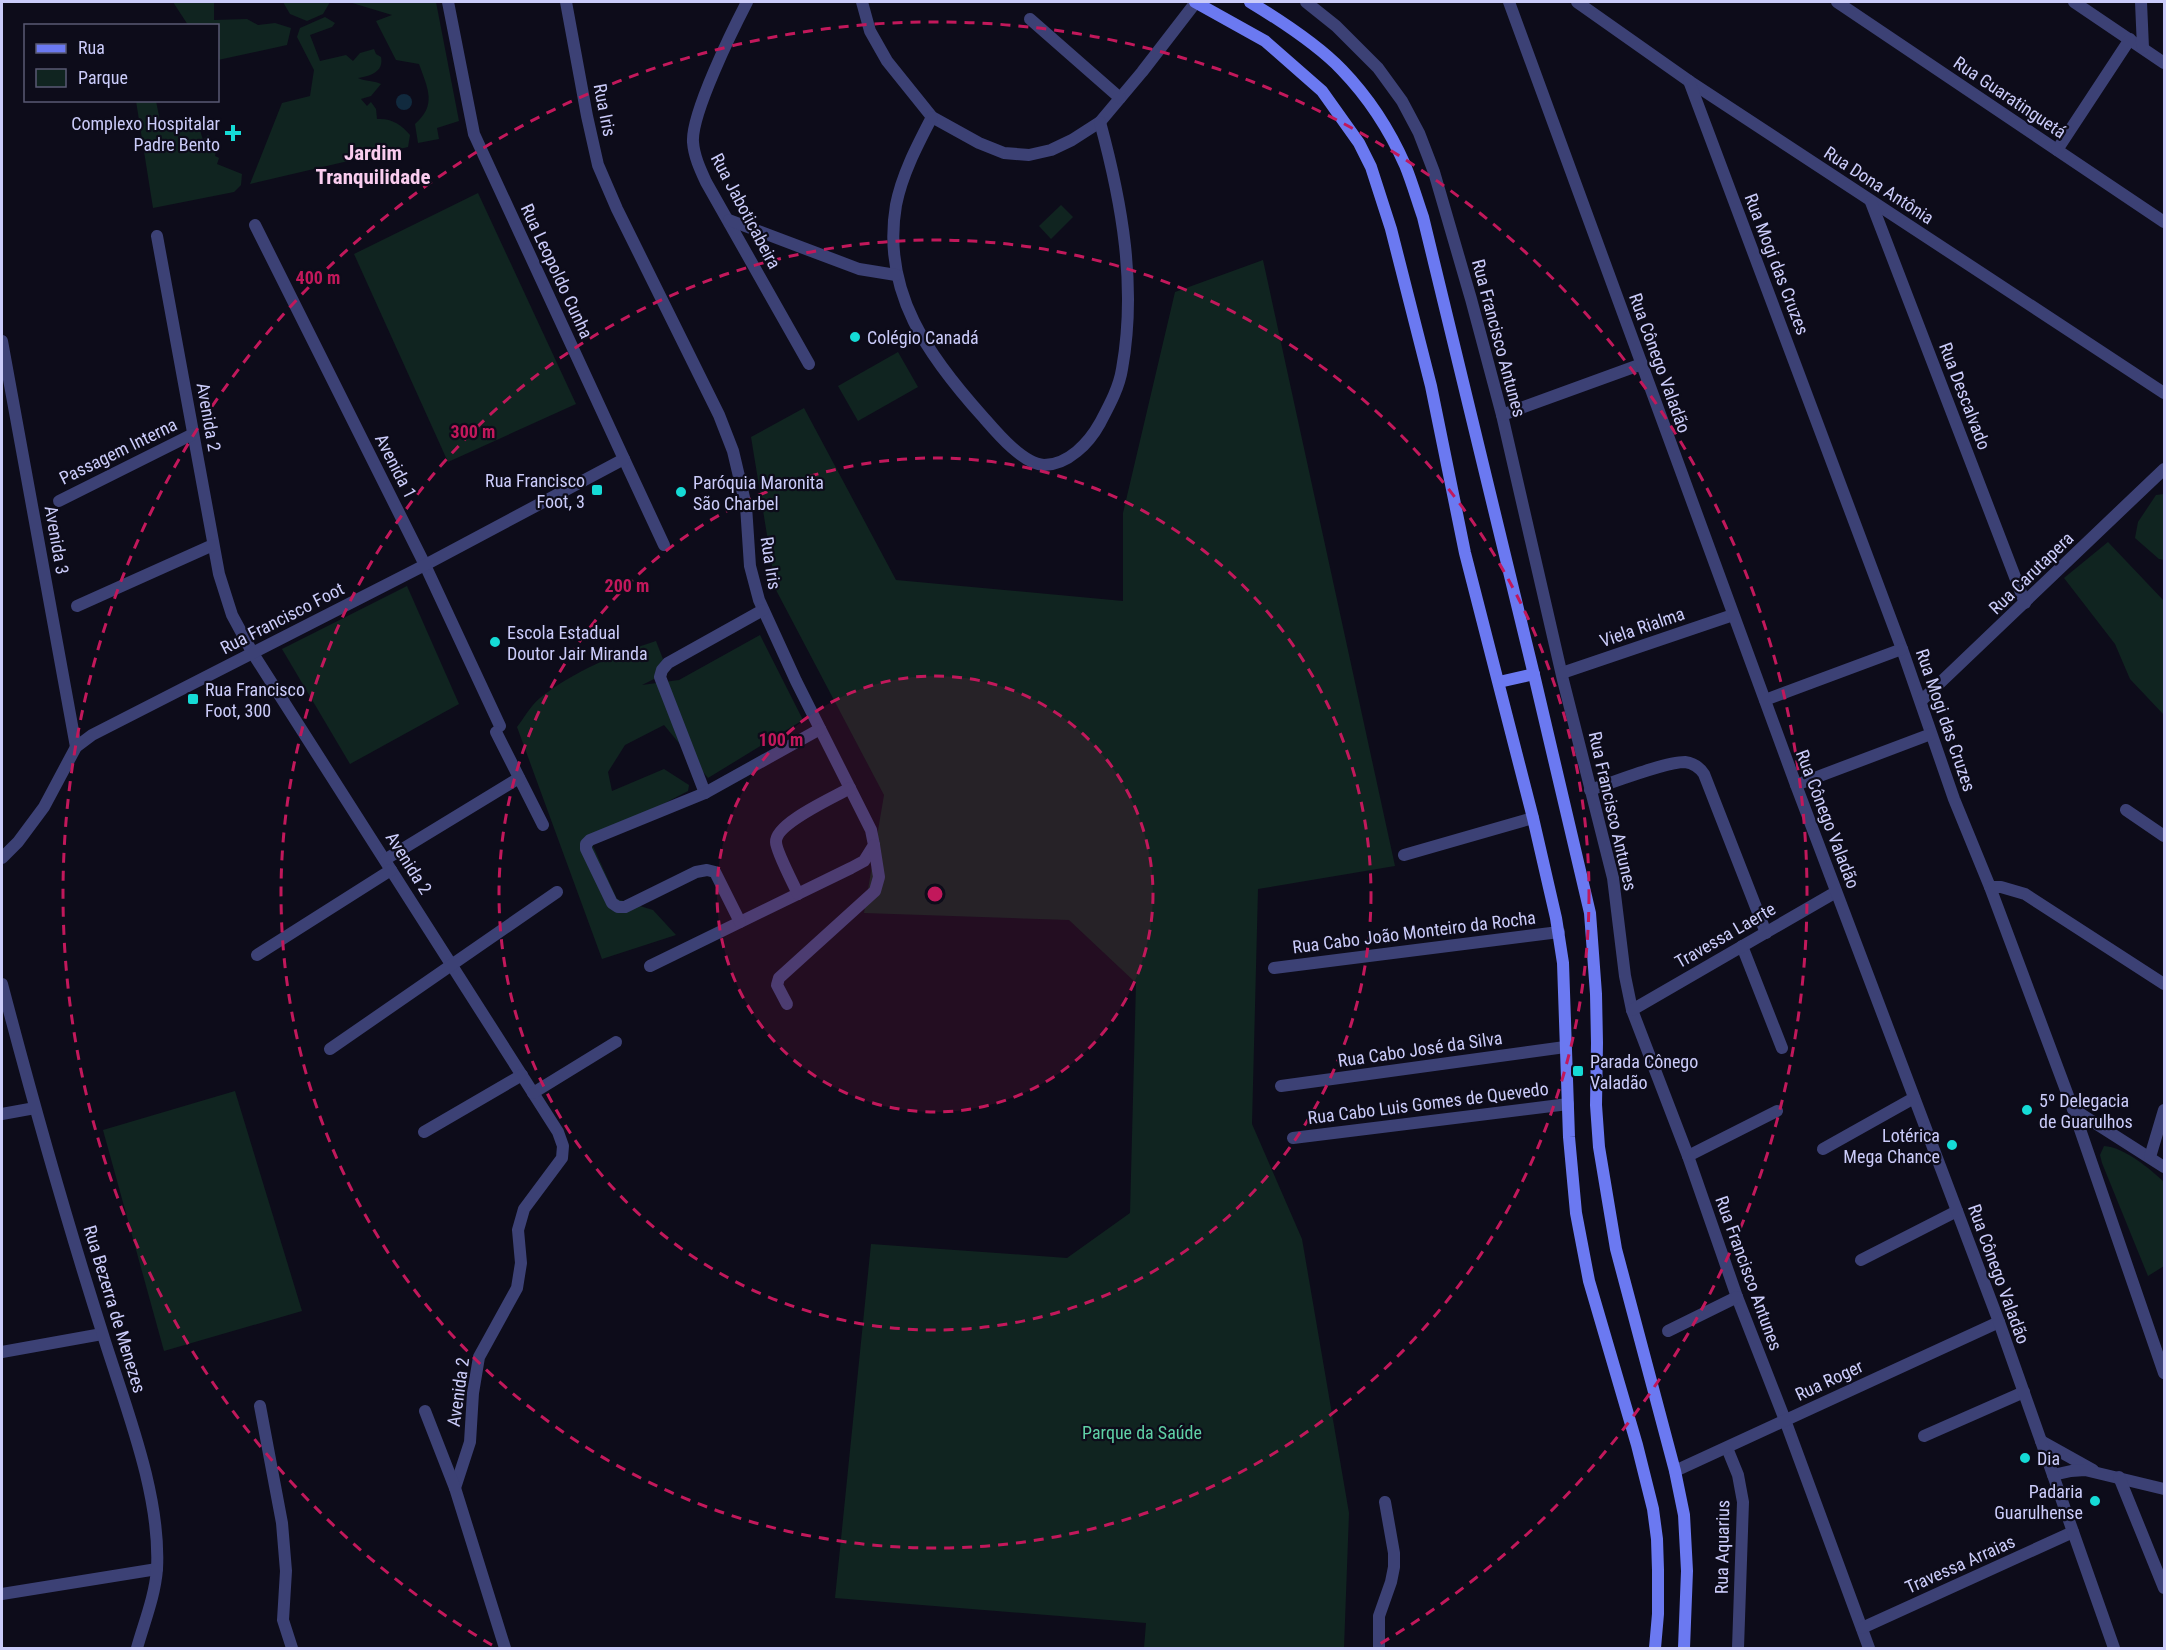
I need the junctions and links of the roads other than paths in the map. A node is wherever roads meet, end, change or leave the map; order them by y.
1 (448, 2) edge
2 (566, 2) edge
3 (747, 2) edge
4 (862, 2) edge
5 (1196, 2) edge
6 (1250, 2) edge
7 (1306, 2) edge
8 (1509, 2) edge
9 (1577, 2) edge
10 (1837, 2) edge
11 (2074, 2) edge
12 (2141, 2) edge
13 (1030, 19) dead end
14 (2130, 39) junction
15 (2143, 48) junction
16 (2164, 63) edge
17 (1689, 81) junction
18 (1120, 98) junction
19 (932, 117) junction
20 (1100, 122) junction
21 (2057, 150) junction
22 (1871, 202) junction
23 (729, 220) junction
24 (2164, 222) edge
25 (255, 225) dead end
26 (157, 236) dead end
27 (896, 275) junction
28 (2, 340) edge
29 (809, 364) dead end
30 (1642, 364) junction
31 (2164, 393) edge
32 (1502, 415) junction
33 (193, 434) junction
34 (624, 459) junction
35 (2164, 469) edge
36 (59, 501) dead end
37 (213, 545) junction
38 (664, 545) dead end
39 (425, 565) junction
40 (2025, 603) junction
41 (77, 606) dead end
42 (763, 610) junction
43 (1733, 615) junction
44 (1902, 650) junction
45 (252, 652) junction
46 (1562, 673) junction
47 (1535, 676) junction
48 (1499, 685) junction
49 (1764, 700) junction
50 (1921, 701) junction
51 (820, 729) junction
52 (1931, 734) junction
53 (76, 747) junction
54 (519, 778) junction
55 (1796, 785) junction
56 (850, 788) junction
57 (1590, 790) junction
58 (705, 792) junction
59 (2126, 810) dead end
60 (1533, 818) junction
61 (543, 825) dead end
62 (2164, 836) edge
63 (874, 845) junction
64 (1404, 855) dead end
65 (2, 858) edge
66 (388, 864) junction
67 (1990, 887) junction
68 (557, 892) dead end
69 (1836, 892) junction
70 (798, 894) junction
71 (740, 922) junction
72 (1559, 932) junction
73 (1766, 933) junction
74 (1743, 946) junction
75 (257, 955) dead end
76 (452, 965) junction
77 (650, 966) dead end
78 (1274, 968) dead end
79 (2, 984) edge
80 (2164, 984) edge
81 (787, 1004) dead end
82 (1632, 1010) junction
83 (616, 1042) dead end
84 (1565, 1047) junction
85 (1782, 1048) dead end
86 (330, 1049) dead end
87 (522, 1075) junction
88 (1281, 1086) dead end
89 (533, 1093) junction
90 (1914, 1098) junction
91 (1568, 1104) junction
92 (35, 1108) junction
93 (2073, 1109) junction
94 (2164, 1110) edge
95 (1777, 1111) dead end
96 (2, 1114) edge
97 (424, 1132) dead end
98 (1293, 1138) dead end
99 (1823, 1149) dead end
100 (1688, 1156) junction
101 (2150, 1157) junction
102 (2164, 1167) edge
103 (1957, 1211) junction
104 (1860, 1260) dead end
105 (1737, 1297) junction
106 (1999, 1322) junction
107 (1668, 1331) dead end
108 (102, 1334) junction
109 (2, 1352) edge
110 (2164, 1373) edge
111 (2024, 1392) junction
112 (260, 1406) dead end
113 (425, 1411) dead end
114 (1785, 1420) junction
115 (1924, 1436) dead end
116 (2041, 1441) junction
117 (1727, 1448) junction
118 (1675, 1471) junction
119 (2097, 1472) junction
120 (2053, 1475) junction
121 (2119, 1477) junction
122 (455, 1488) junction
123 (2164, 1489) edge
124 (1385, 1502) dead end
125 (2073, 1532) junction
126 (157, 1569) junction
127 (2164, 1588) edge
128 (2, 1594) edge
129 (1862, 1628) junction
130 (137, 1648) edge
131 (292, 1648) edge
132 (505, 1648) edge
133 (1379, 1648) edge
134 (1655, 1648) edge
135 (1684, 1648) edge
136 (1738, 1648) edge
137 (1869, 1648) edge
138 (2114, 1648) edge

1 - 34 street, Rua Leopoldo Cunha
2 - 42 street, Rua Iris
3 - 23 street, Rua Jaboticabeira
4 - 19 street
5 - 18 street
5 - 48 main road
6 - 47 main road
7 - 32 street, Rua Francisco Antunes
8 - 30 street, Rua Cônego Valadão
9 - 17 street, Rua Dona Antônia
10 - 21 street, Rua Guaratinguetá
11 - 14 street
12 - 15 street
13 - 18 street
14 - 15 street
14 - 21 street
15 - 16 street
17 - 22 street, Rua Dona Antônia
17 - 44 street, Rua Mogi das Cruzes
18 - 20 street
19 - 20 street
19 - 27 street
20 - 27 street
21 - 24 street, Rua Guaratinguetá
22 - 31 street, Rua Dona Antônia
22 - 40 street, Rua Descalvado
23 - 27 street
23 - 29 street, Rua Jaboticabeira
25 - 39 street, Avenida 1
26 - 33 street, Avenida 2
28 - 53 street, Avenida 3
30 - 32 street
30 - 43 street, Rua Cônego Valadão
32 - 46 street, Rua Francisco Antunes
33 - 36 street, Passagem Interna
33 - 37 street, Avenida 2
34 - 38 street, Rua Leopoldo Cunha
34 - 39 street, Rua Francisco Foot
35 - 40 street, Rua Carutapera
37 - 41 street
37 - 45 street, Avenida 2
39 - 45 street, Rua Francisco Foot
39 - 54 street, Avenida 1
40 - 50 street, Rua Carutapera
42 - 51 street, Rua Iris
42 - 58 street
43 - 46 street, Viela Rialma
43 - 49 street, Rua Cônego Valadão
44 - 49 street
44 - 50 street, Rua Mogi das Cruzes
45 - 53 street, Rua Francisco Foot
45 - 66 street, Avenida 2
46 - 57 street, Rua Francisco Antunes
47 - 48 main road
47 - 118 main road
48 - 60 main road
49 - 55 street, Rua Cônego Valadão
50 - 52 street, Rua Mogi das Cruzes
51 - 56 street, Rua Iris
51 - 58 street
52 - 55 street
52 - 67 street, Rua Mogi das Cruzes
53 - 65 street, Rua Francisco Foot
54 - 61 street, Avenida 1
54 - 66 street
55 - 69 street, Rua Cônego Valadão
56 - 63 street, Rua Iris
56 - 70 street
57 - 73 street
57 - 82 street, Rua Francisco Antunes
58 - 71 street
59 - 62 street
60 - 64 street
60 - 72 main road
63 - 70 street
63 - 81 street, Rua Iris
66 - 75 street
66 - 76 street, Avenida 2
67 - 80 street
67 - 93 street, Rua Mogi das Cruzes
68 - 76 street
69 - 73 street, Travessa Laerte
69 - 90 street, Rua Cônego Valadão
70 - 71 street
71 - 77 street
72 - 78 street, Rua Cabo João Monteiro da Rocha
72 - 84 main road
73 - 74 street, Travessa Laerte
74 - 82 street, Travessa Laerte
74 - 85 street
76 - 86 street
76 - 87 street, Avenida 2
79 - 92 street, Rua Bezerra de Menezes
82 - 100 street, Rua Francisco Antunes
83 - 89 street
84 - 88 street, Rua Cabo José da Silva
84 - 91 main road
87 - 89 street, Avenida 2
87 - 97 street
89 - 122 street, Avenida 2
90 - 99 street
90 - 103 street, Rua Cônego Valadão
91 - 98 street, Rua Cabo Luis Gomes de Quevedo
91 - 134 main road
92 - 96 street
92 - 108 street, Rua Bezerra de Menezes
93 - 101 street
93 - 110 street, Rua Mogi das Cruzes
94 - 101 street
95 - 100 street
100 - 105 street, Rua Francisco Antunes
101 - 102 street
103 - 104 street
103 - 106 street, Rua Cônego Valadão
105 - 107 street
105 - 114 street, Rua Francisco Antunes
106 - 111 street, Rua Cônego Valadão
106 - 114 street, Rua Roger
108 - 109 street
108 - 126 street, Rua Bezerra de Menezes
111 - 115 street
111 - 116 street, Rua Cônego Valadão
112 - 131 street
113 - 122 street
114 - 117 street, Rua Roger
114 - 129 street, Rua Francisco Antunes
116 - 119 street
116 - 120 street, Rua Cônego Valadão
117 - 118 street, Rua Roger
117 - 136 street, Rua Aquarius
118 - 135 main road
119 - 120 street
119 - 121 street
120 - 125 street, Rua Cônego Valadão
121 - 123 street
121 - 127 street
122 - 132 street
124 - 133 street
125 - 129 street, Travessa Arraias
125 - 138 street, Rua Cônego Valadão
126 - 128 street
126 - 130 street, Rua Bezerra de Menezes
129 - 137 street, Rua Francisco Antunes

